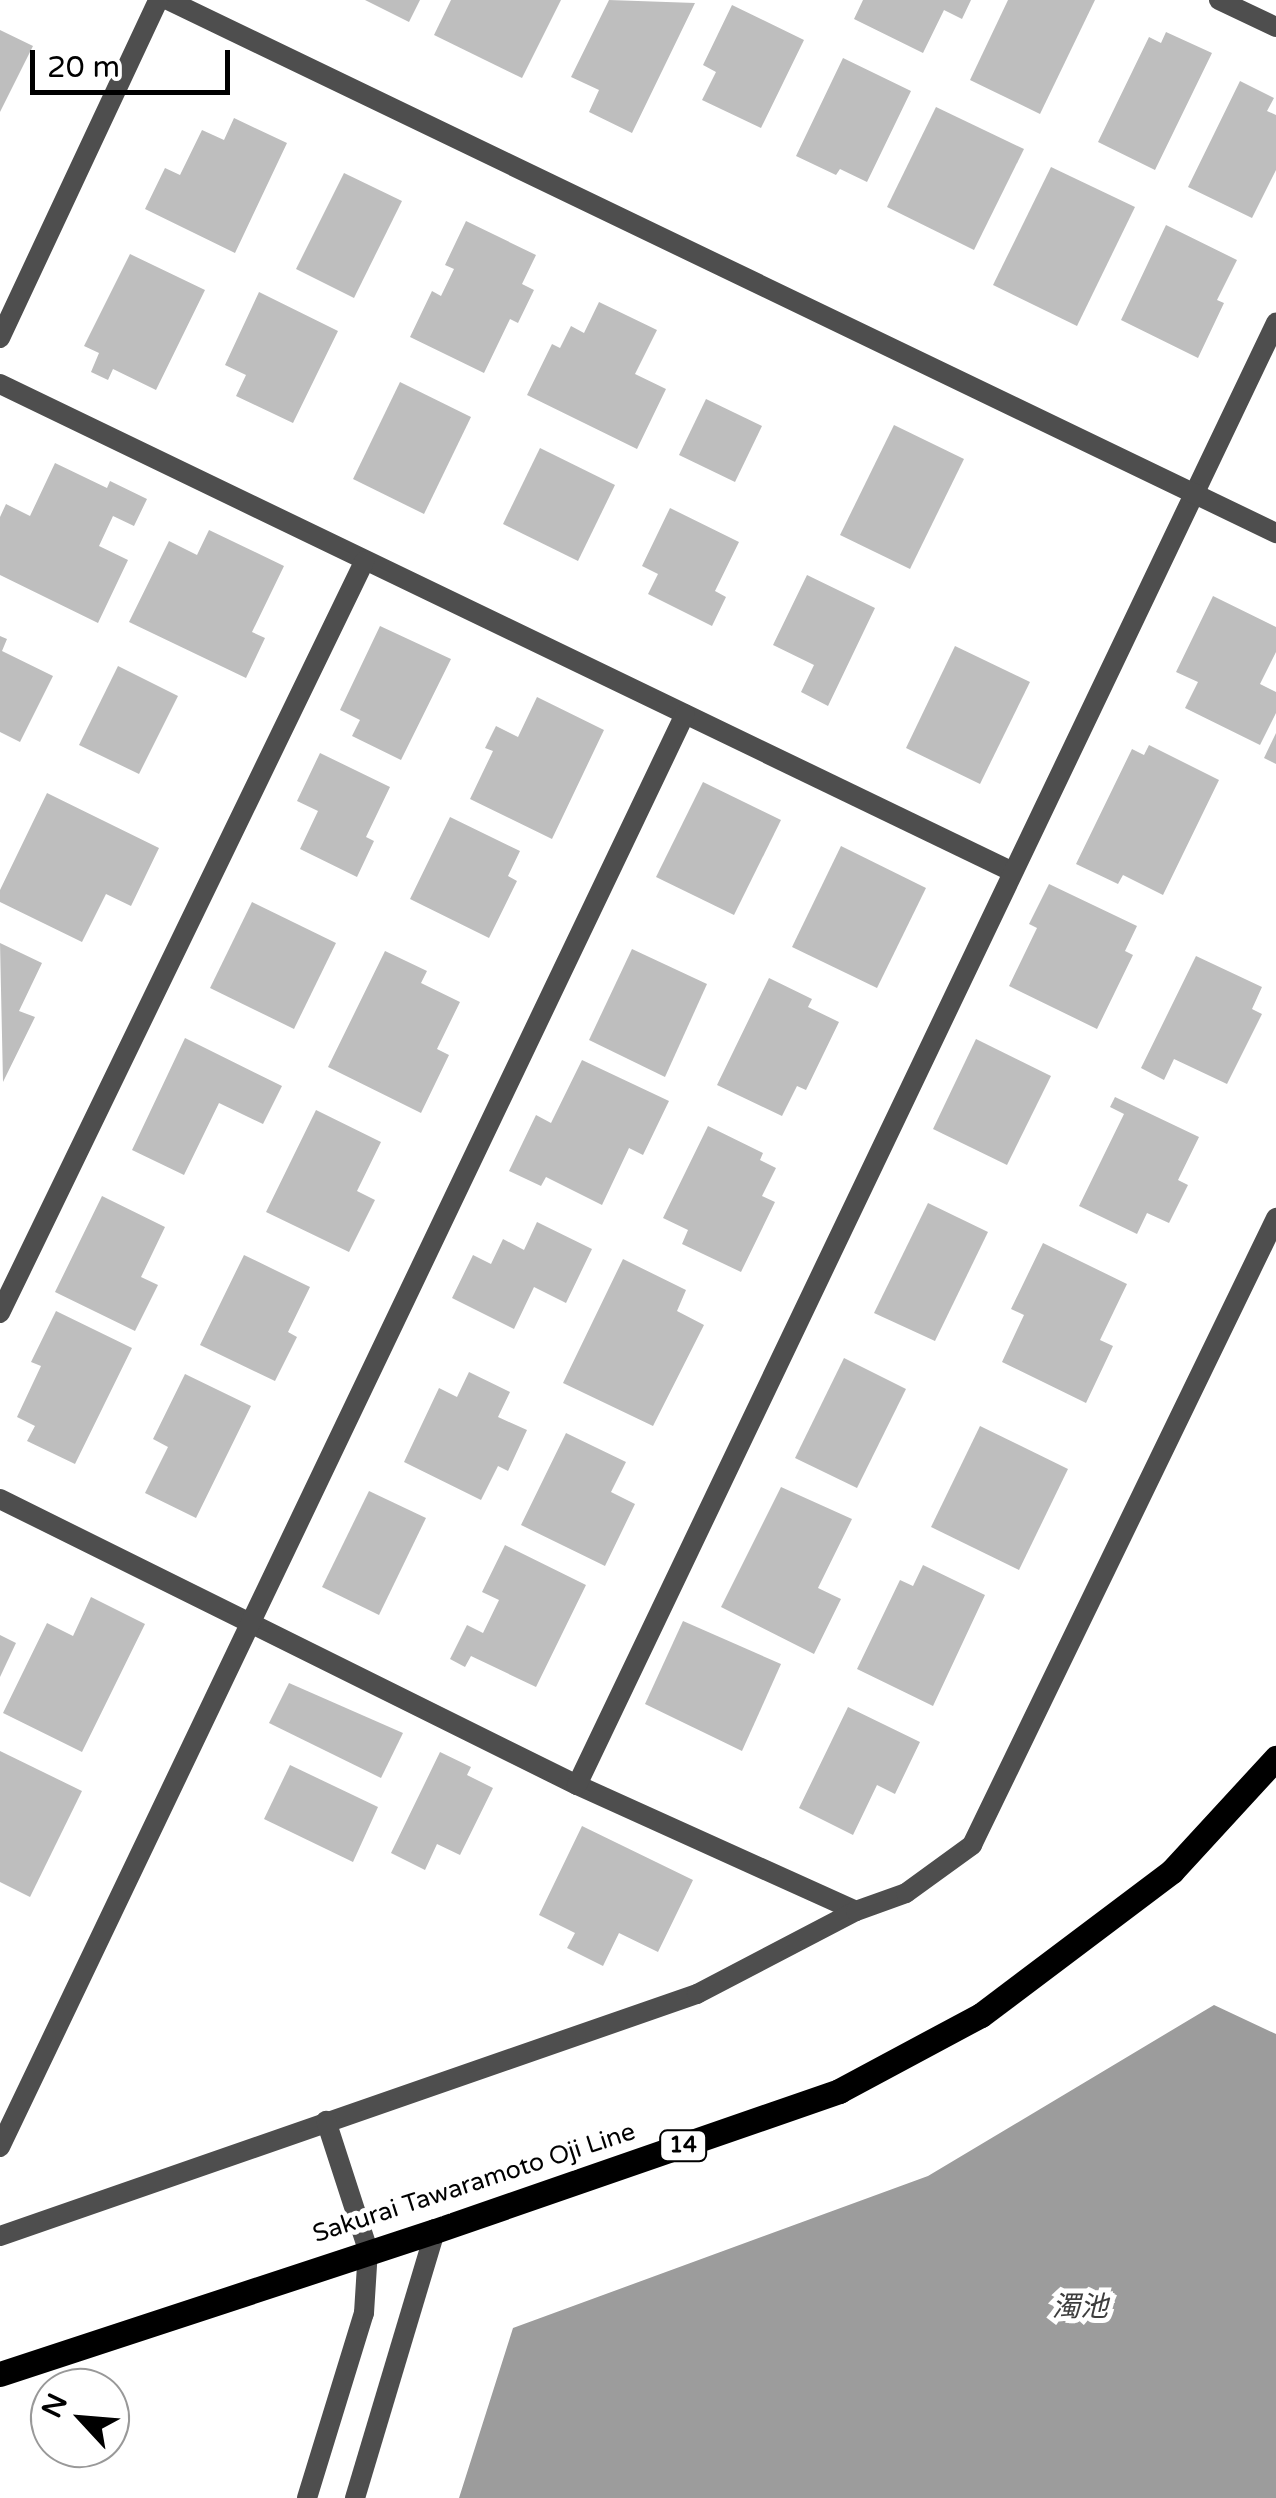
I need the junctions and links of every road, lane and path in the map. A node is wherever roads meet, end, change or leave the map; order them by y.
1 (158, 0) edge
2 (168, 0) edge
3 (1219, 0) edge
4 (1276, 27) edge
5 (1276, 323) edge
6 (0, 338) edge
7 (0, 384) edge
8 (1194, 494) junction
9 (1276, 532) edge
10 (364, 562) junction
11 (685, 714) junction
12 (1011, 871) junction
13 (1276, 1218) edge
14 (0, 1313) edge
15 (0, 1500) edge
16 (252, 1620) junction
17 (1276, 1758) edge
18 (578, 1784) junction
19 (856, 1911) junction
20 (326, 2120) junction
21 (0, 2147) edge
22 (435, 2231) junction
23 (0, 2236) edge
24 (368, 2250) junction
25 (0, 2374) edge
26 (307, 2498) edge
27 (355, 2498) edge

1 - 6 street
2 - 8 street
3 - 4 street
5 - 8 street
7 - 10 street
8 - 9 street
8 - 12 street
10 - 11 street
10 - 14 street
11 - 12 street
11 - 16 street
12 - 18 street
13 - 19 street
15 - 16 street
16 - 18 street
16 - 21 street
17 - 22 main road, Sakurai Tawaramoto Oji Line / 14
18 - 19 street
19 - 20 street
20 - 23 street
20 - 24 street
22 - 24 main road, Sakurai Tawaramoto Oji Line / 14
22 - 27 street
24 - 25 main road, Sakurai Tawaramoto Oji Line / 14
24 - 26 street

